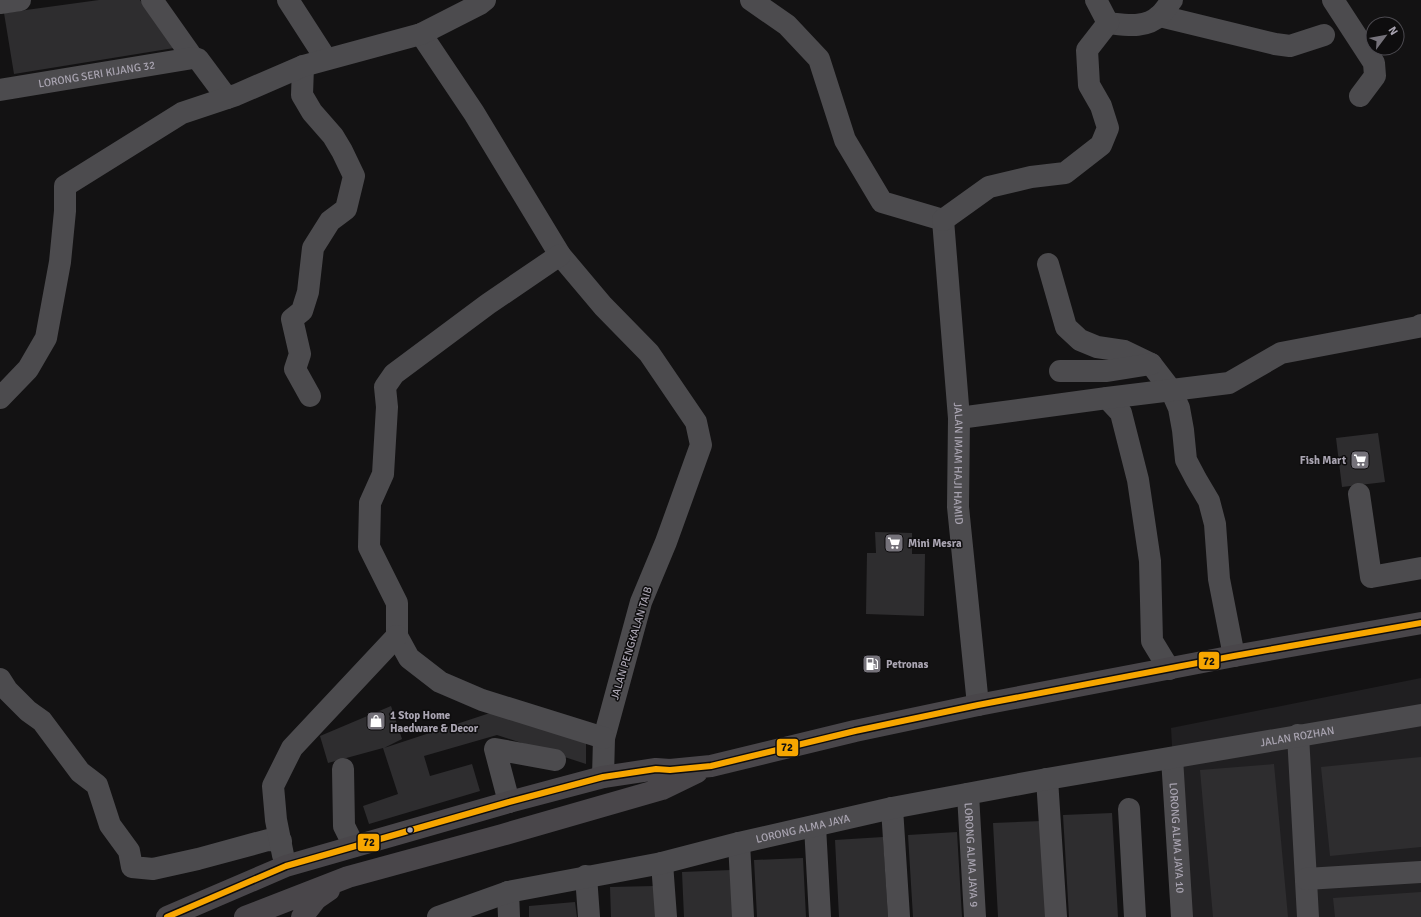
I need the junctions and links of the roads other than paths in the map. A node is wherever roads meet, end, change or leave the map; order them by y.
1 (20, 0) edge
2 (152, 0) edge
3 (288, 0) edge
4 (485, 0) edge
5 (751, 0) edge
6 (1096, 0) edge
7 (1333, 0) edge
8 (0, 3) edge
9 (1166, 8) edge
10 (1108, 23) junction
11 (421, 34) junction
12 (1324, 35) dead end
13 (193, 58) junction
14 (326, 58) junction
15 (303, 66) junction
16 (1, 85) edge
17 (1360, 96) dead end
18 (227, 98) junction
19 (944, 220) junction
20 (560, 255) junction
21 (1048, 264) dead end
22 (1421, 325) edge
23 (1151, 364) junction
24 (1060, 371) dead end
25 (1171, 390) junction
26 (310, 396) dead end
27 (0, 398) edge
28 (1107, 398) junction
29 (959, 418) junction
30 (1359, 494) dead end
31 (1421, 568) edge
32 (1421, 623) edge
33 (397, 636) junction
34 (1234, 656) junction
35 (1169, 669) junction
36 (0, 679) edge
37 (978, 705) junction
38 (1421, 714) edge
39 (1298, 736) junction
40 (604, 738) junction
41 (1172, 758) junction
42 (555, 760) dead end
43 (711, 766) junction
44 (343, 768) dead end
45 (603, 777) junction
46 (1047, 779) junction
47 (968, 794) junction
48 (509, 802) junction
49 (892, 808) junction
50 (1129, 809) dead end
51 (815, 826) junction
52 (281, 841) junction
53 (739, 843) junction
54 (354, 846) junction
55 (325, 856) junction
56 (662, 863) junction
57 (286, 866) junction
58 (1421, 872) edge
59 (586, 876) junction
60 (348, 877) junction
61 (1306, 879) junction
62 (508, 892) junction
63 (206, 900) junction
64 (277, 911) edge
65 (167, 917) edge
66 (245, 917) edge
67 (302, 917) edge
68 (438, 917) edge
69 (509, 917) edge
70 (589, 917) edge
71 (666, 917) edge
72 (743, 917) edge
73 (820, 917) edge
74 (899, 917) edge
75 (975, 917) edge
76 (1056, 917) edge
77 (1135, 917) edge
78 (1182, 917) edge
79 (1308, 917) edge

1 - 8 street
2 - 13 street
3 - 14 street
4 - 11 street
5 - 19 street
6 - 10 street
7 - 17 street
9 - 10 street
9 - 12 street
10 - 19 street
11 - 14 street
11 - 20 street
13 - 16 street, LORONG SERI KIJANG 32
13 - 18 street
14 - 15 street
15 - 18 street
15 - 26 street
18 - 27 street
19 - 29 street, JALAN IMAM HAJI HAMID
20 - 33 street
20 - 40 street, JALAN PENGKALAN TAIB
21 - 23 street
22 - 25 street
23 - 24 street
23 - 25 street
25 - 28 street
25 - 34 street
28 - 29 street
28 - 35 street
29 - 37 street, JALAN IMAM HAJI HAMID
30 - 31 street
32 - 34 main road
33 - 40 street
33 - 52 street
34 - 35 main road
35 - 37 main road
36 - 52 street
37 - 43 main road
38 - 39 street, JALAN ROZHAN
39 - 41 street, JALAN ROZHAN
39 - 61 street
40 - 45 street, JALAN PENGKALAN TAIB
41 - 46 street, LORONG ALMA JAYA
41 - 78 street, LORONG ALMA JAYA 10
42 - 48 street
43 - 45 main road
43 - 60 main road
44 - 54 street
45 - 48 main road
46 - 47 street, LORONG ALMA JAYA
46 - 76 street
47 - 49 street, LORONG ALMA JAYA
47 - 75 street, LORONG ALMA JAYA 9
48 - 54 main road
49 - 51 street, LORONG ALMA JAYA
49 - 74 street
50 - 77 street
51 - 53 street, LORONG ALMA JAYA
51 - 73 street
52 - 57 street
53 - 56 street, LORONG ALMA JAYA
53 - 72 street
54 - 55 main road
55 - 57 main road
55 - 64 main road
56 - 59 street, LORONG ALMA JAYA
56 - 71 street
57 - 63 main road
58 - 61 street
59 - 62 street, LORONG ALMA JAYA
59 - 70 street
60 - 64 main road
60 - 67 main road
61 - 79 street
62 - 68 street, LORONG ALMA JAYA
62 - 69 street
63 - 64 main road
63 - 65 main road
64 - 66 main road

